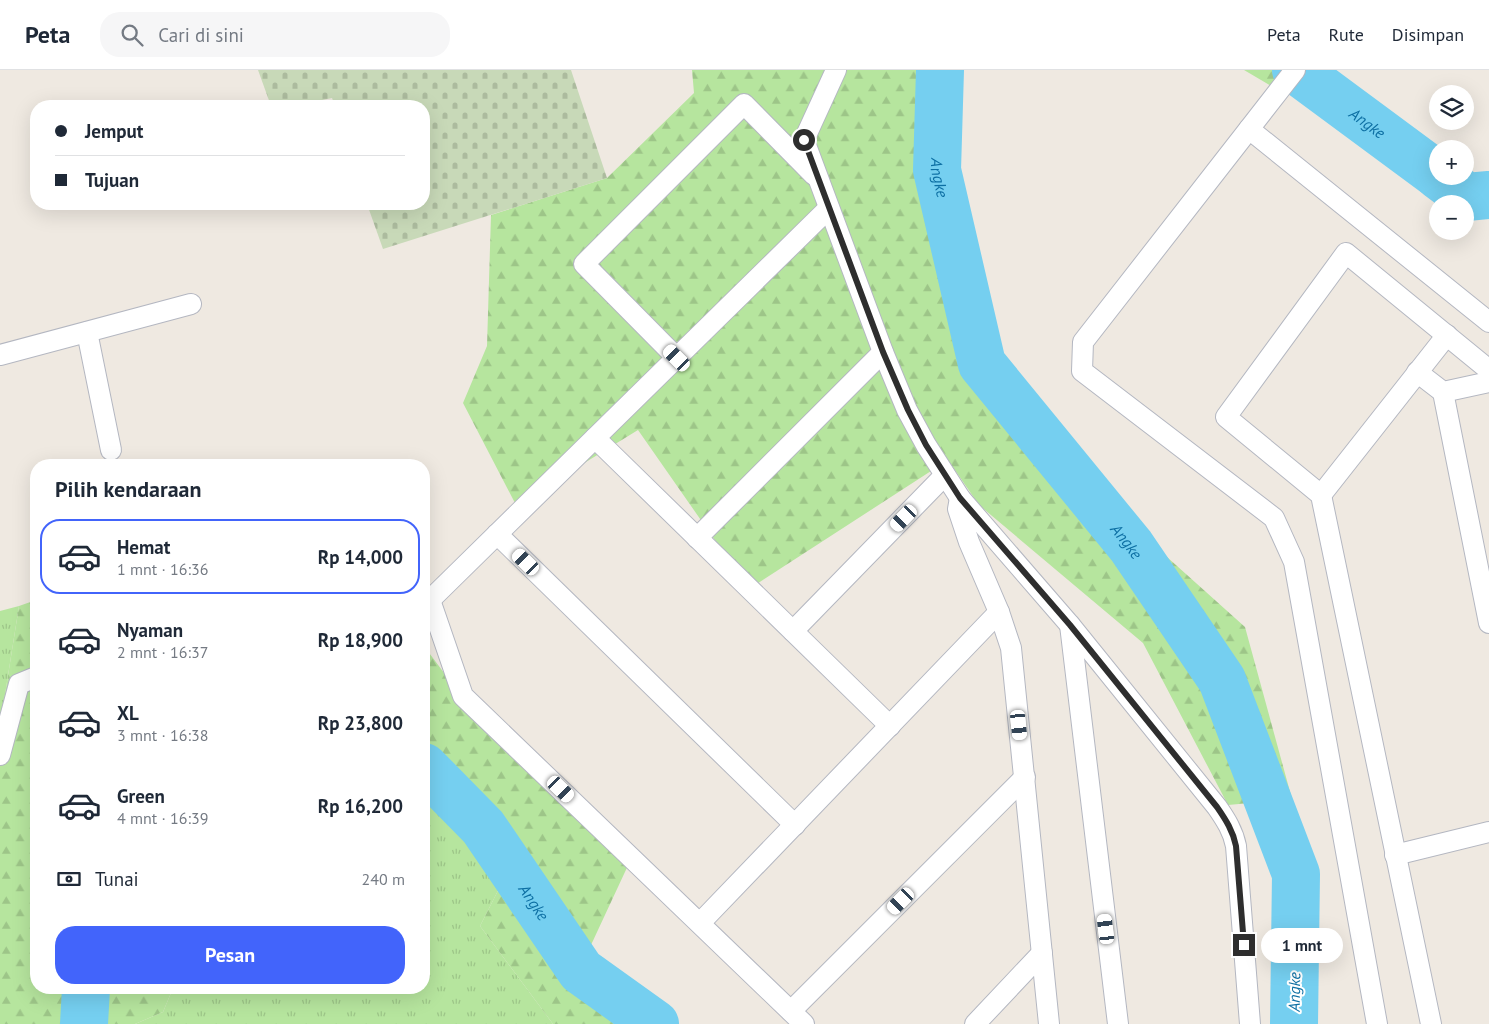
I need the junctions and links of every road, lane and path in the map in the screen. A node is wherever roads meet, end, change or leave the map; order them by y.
1 (836, 70) edge
2 (1295, 70) edge
3 (1249, 129) junction
4 (819, 180) junction
5 (829, 208) junction
6 (191, 304) dead end
7 (1489, 322) edge
8 (87, 332) junction
9 (1446, 335) junction
10 (883, 352) junction
11 (0, 354) edge
12 (677, 358) junction
13 (1489, 370) edge
14 (1417, 372) junction
15 (1489, 382) edge
16 (1443, 392) junction
17 (595, 438) junction
18 (111, 450) dead end
19 (945, 475) junction
20 (1320, 495) junction
21 (960, 498) junction
22 (497, 534) junction
23 (697, 538) junction
24 (430, 597) edge
25 (430, 608) edge
26 (999, 612) junction
27 (1489, 624) edge
28 (1070, 625) junction
29 (793, 631) junction
30 (30, 679) edge
31 (890, 726) junction
32 (0, 755) edge
33 (1025, 777) junction
34 (795, 825) junction
35 (1489, 832) edge
36 (1396, 854) junction
37 (700, 923) junction
38 (1042, 953) junction
39 (797, 1018) edge
40 (976, 1024) edge
41 (1049, 1024) edge
42 (1118, 1024) edge
43 (1250, 1024) edge
44 (1377, 1024) edge
45 (1431, 1024) edge

1 - 4 street
2 - 3 street
3 - 7 street
3 - 44 street
4 - 5 street
4 - 12 street
5 - 10 street
5 - 12 street
6 - 8 street
8 - 11 street
8 - 18 street
9 - 13 street
9 - 14 street
9 - 20 street
10 - 19 street
10 - 23 street
12 - 17 street
14 - 16 street
14 - 20 street
15 - 16 street
16 - 27 street
17 - 22 street
17 - 23 street
19 - 21 street
19 - 29 street
20 - 36 street
21 - 26 street
21 - 28 street
22 - 24 street
22 - 34 street
23 - 29 street
25 - 37 street
26 - 31 street
26 - 33 street
28 - 42 street
28 - 43 street
29 - 31 street
30 - 32 street
31 - 34 street
33 - 38 street
33 - 39 street
34 - 37 street
35 - 36 street
36 - 45 street
37 - 39 street
38 - 40 street
38 - 41 street

